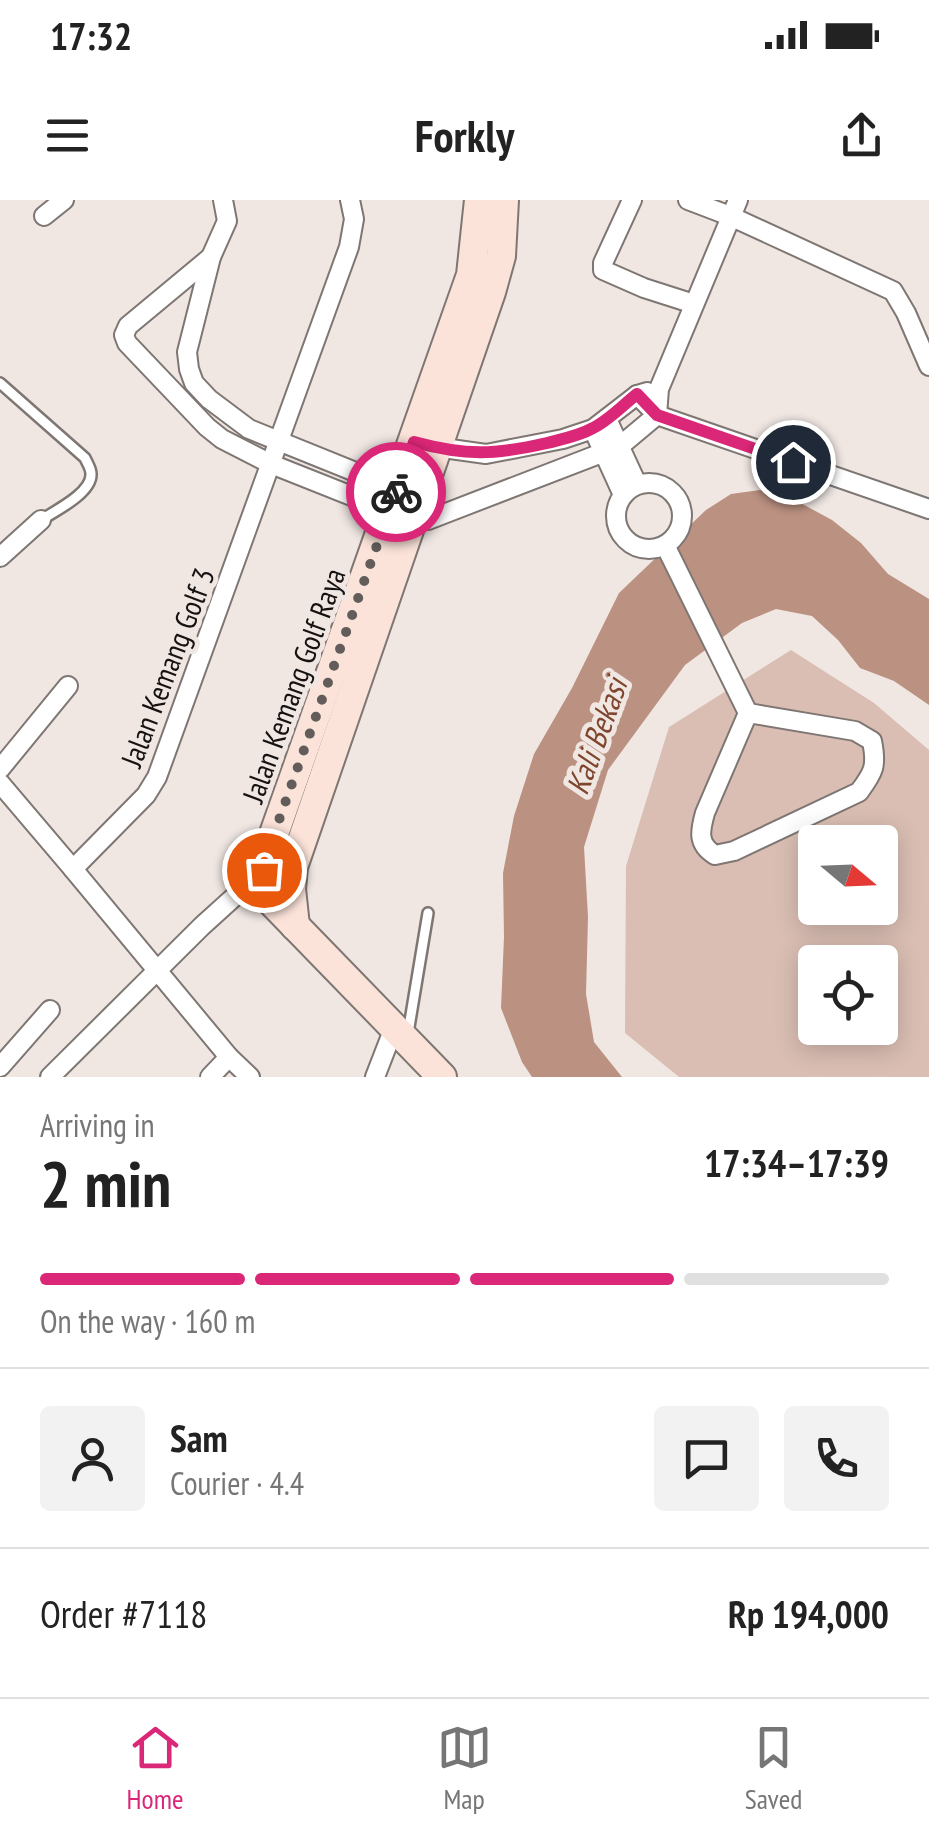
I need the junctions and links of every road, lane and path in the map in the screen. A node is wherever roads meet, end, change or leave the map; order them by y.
1 (64, 200) edge
2 (222, 200) edge
3 (350, 200) edge
4 (479, 200) edge
5 (504, 200) edge
6 (632, 200) edge
7 (688, 200) edge
8 (734, 208) edge
9 (44, 216) dead end
10 (211, 257) junction
11 (694, 304) junction
12 (460, 346) junction
13 (929, 366) edge
14 (188, 369) junction
15 (0, 383) edge
16 (167, 385) junction
17 (659, 388) junction
18 (637, 394) junction
19 (657, 415) junction
20 (600, 424) junction
21 (278, 442) junction
22 (425, 445) junction
23 (612, 450) junction
24 (271, 464) junction
25 (630, 490) junction
26 (405, 504) junction
27 (929, 509) edge
28 (41, 520) joint
29 (669, 553) junction
30 (0, 557) edge
31 (68, 686) dead end
32 (746, 708) junction
33 (0, 769) edge
34 (0, 784) edge
35 (266, 859) junction
36 (73, 869) junction
37 (428, 913) dead end
38 (295, 926) junction
39 (157, 971) junction
40 (50, 1010) dead end
41 (400, 1034) junction
42 (229, 1058) junction
43 (2, 1060) edge
44 (50, 1077) edge
45 (210, 1077) edge
46 (250, 1077) edge
47 (375, 1077) edge
48 (442, 1077) edge

1 - 9 street
2 - 10 street
3 - 21 street, Jalan Kemang Golf 3
4 - 12 street, Jalan Kemang Golf Raya
5 - 12 street, Jalan Kemang Golf Raya
6 - 11 street
7 - 8 street
8 - 11 street
8 - 13 street
10 - 14 street
10 - 16 street
11 - 17 street
12 - 22 street, Jalan Kemang Golf Raya
14 - 16 street
14 - 21 street
15 - 28 lane
16 - 24 street
17 - 18 street
17 - 19 street
18 - 19 street
18 - 20 street
19 - 23 street
19 - 27 street
20 - 22 street
20 - 23 street
21 - 24 street, Jalan Kemang Golf 3
21 - 26 street
22 - 26 street, Jalan Kemang Golf Raya
23 - 25 street
23 - 26 street
24 - 26 street
24 - 36 street, Jalan Kemang Golf 3
25 - 29 street
25 - 29 street
26 - 35 street, Jalan Kemang Golf Raya
26 - 38 street, Jalan Kemang Golf Raya
28 - 30 street
29 - 32 street
31 - 33 street
32 - 32 street
34 - 36 street
35 - 38 street
35 - 39 street
36 - 39 street
37 - 41 lane
38 - 41 street
39 - 42 street
39 - 44 street
40 - 43 street
41 - 47 street
41 - 48 street
42 - 45 street
42 - 46 street

